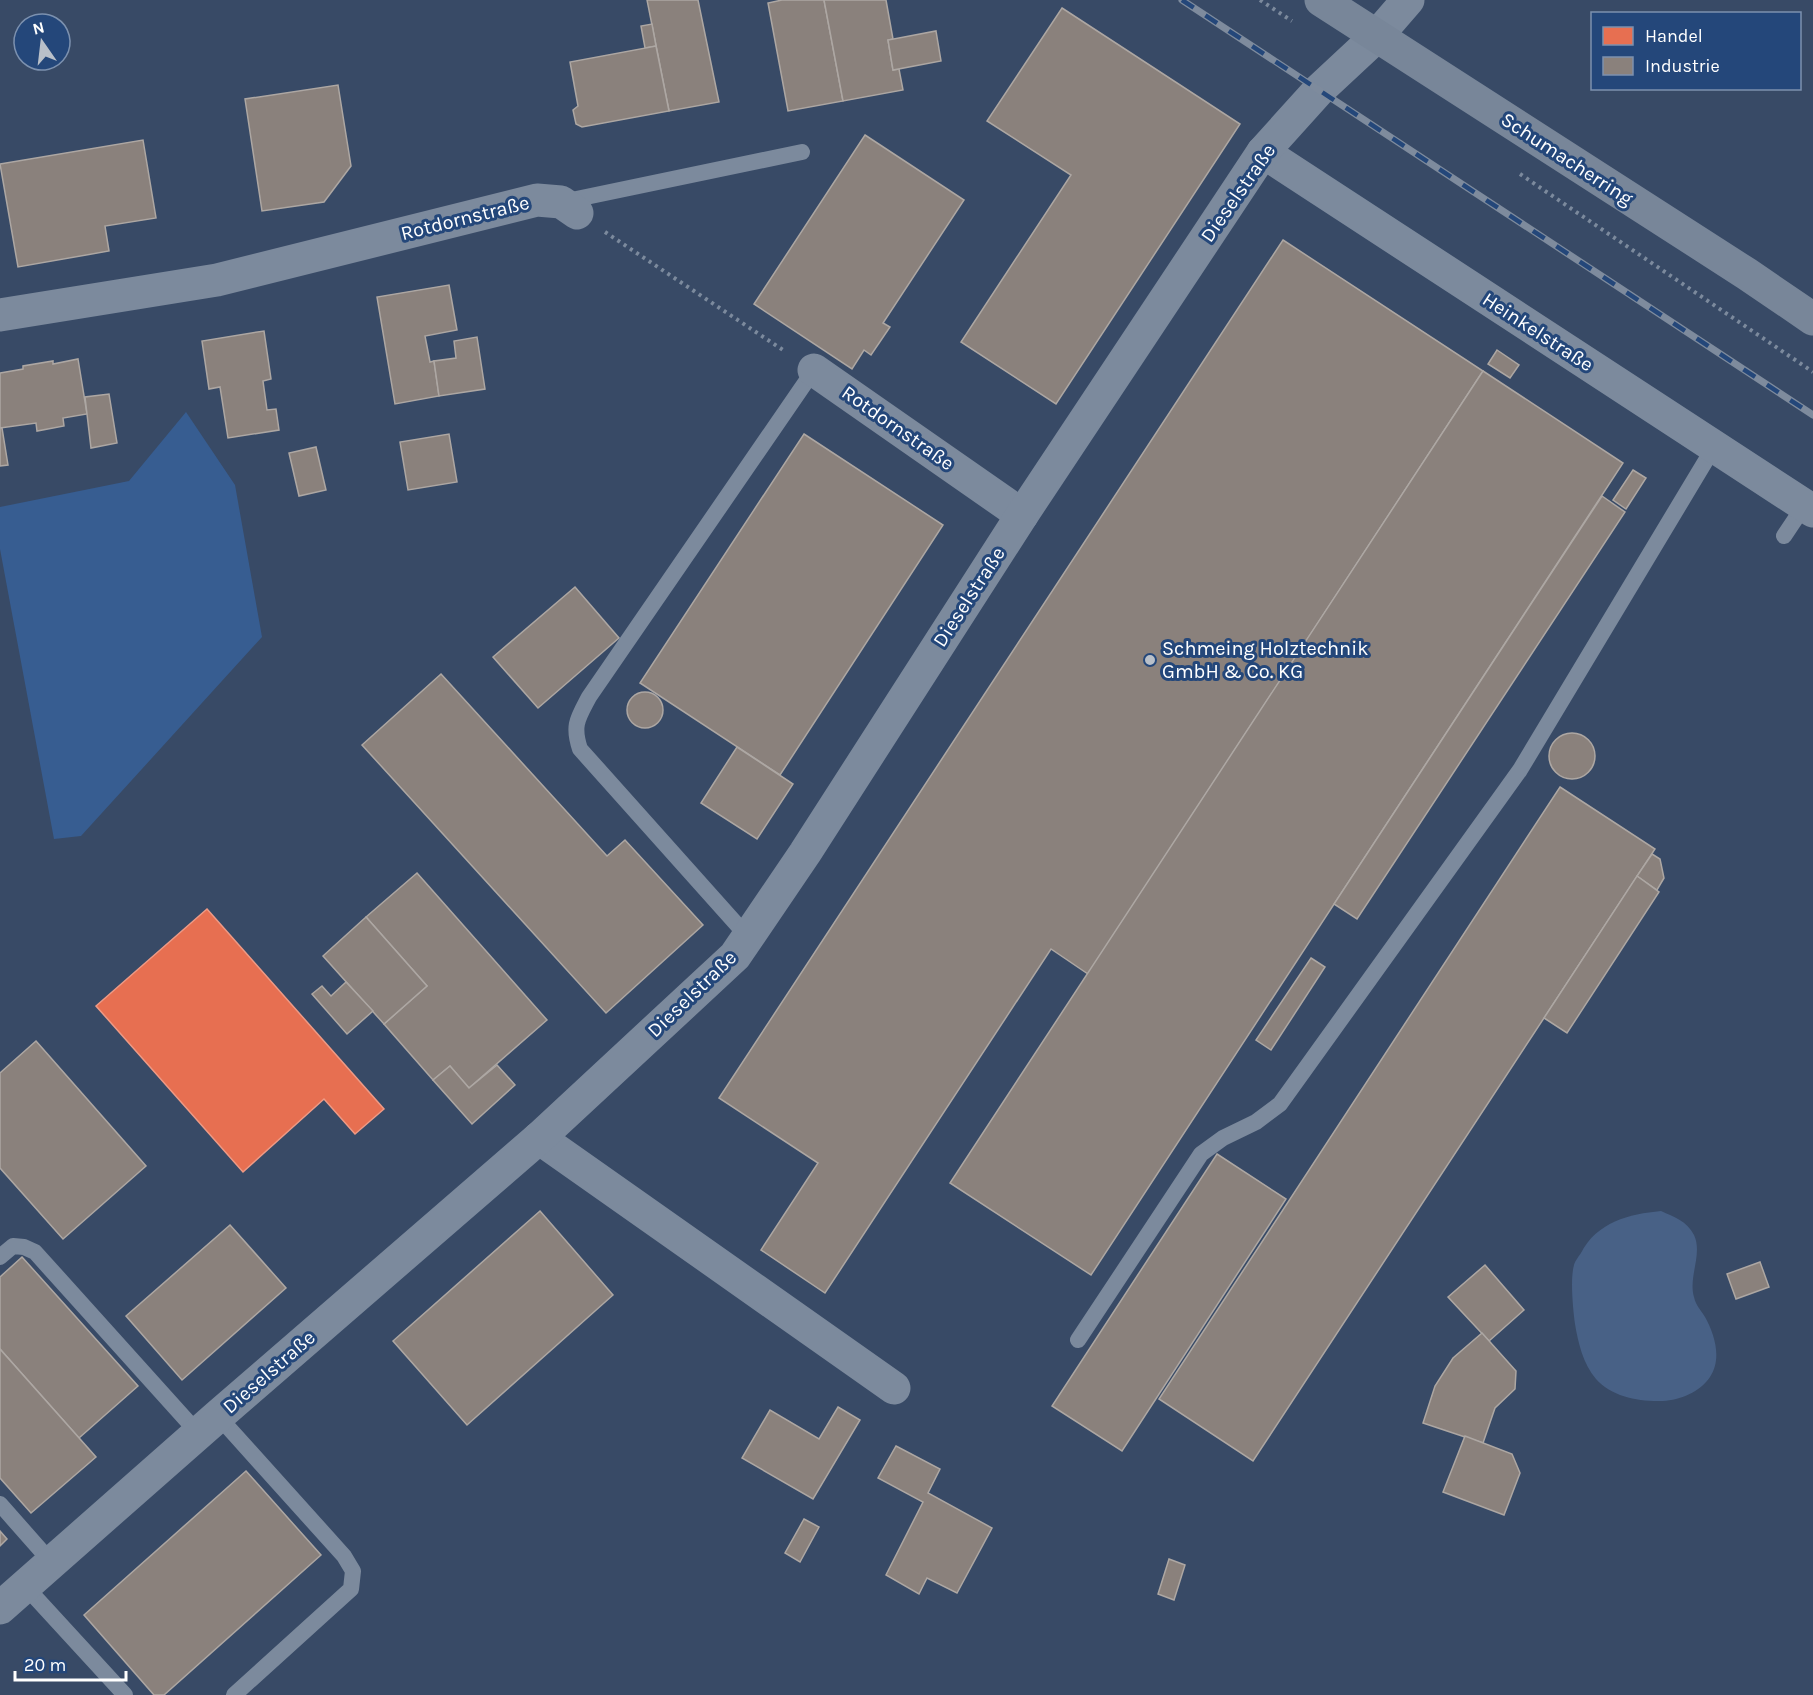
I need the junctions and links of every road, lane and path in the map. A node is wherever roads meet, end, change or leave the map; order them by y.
1 (1322, 0) edge
2 (1408, 0) edge
3 (1376, 37) junction
4 (802, 152) dead end
5 (1263, 152) junction
6 (1518, 172) dead end
7 (569, 208) junction
8 (0, 315) edge
9 (1813, 319) edge
10 (814, 370) junction
11 (1813, 372) edge
12 (1714, 447) junction
13 (1809, 508) edge
14 (1022, 514) junction
15 (1784, 536) dead end
16 (748, 937) junction
17 (539, 1138) junction
18 (0, 1257) edge
19 (1078, 1340) dead end
20 (894, 1388) dead end
21 (208, 1424) junction
22 (0, 1504) edge
23 (52, 1563) junction
24 (25, 1586) junction
25 (0, 1608) edge
26 (125, 1695) edge
27 (234, 1695) edge

1 - 3 main road, Schumacherring
2 - 3 street, Dieselstraße
3 - 5 street, Dieselstraße
3 - 9 main road, Schumacherring
4 - 7 lane
5 - 12 street, Heinkelstraße
5 - 14 street, Dieselstraße
6 - 11 path
7 - 8 street, Rotdornstraße
7 - 10 path
10 - 14 street, Rotdornstraße
10 - 16 lane
12 - 13 street, Heinkelstraße
12 - 19 lane
13 - 15 lane
14 - 16 street, Dieselstraße
16 - 17 street, Dieselstraße
17 - 20 street
17 - 21 street, Dieselstraße
18 - 21 lane
21 - 23 street, Dieselstraße
21 - 27 lane
22 - 23 lane
23 - 24 street, Dieselstraße
24 - 25 street, Dieselstraße
24 - 26 lane

